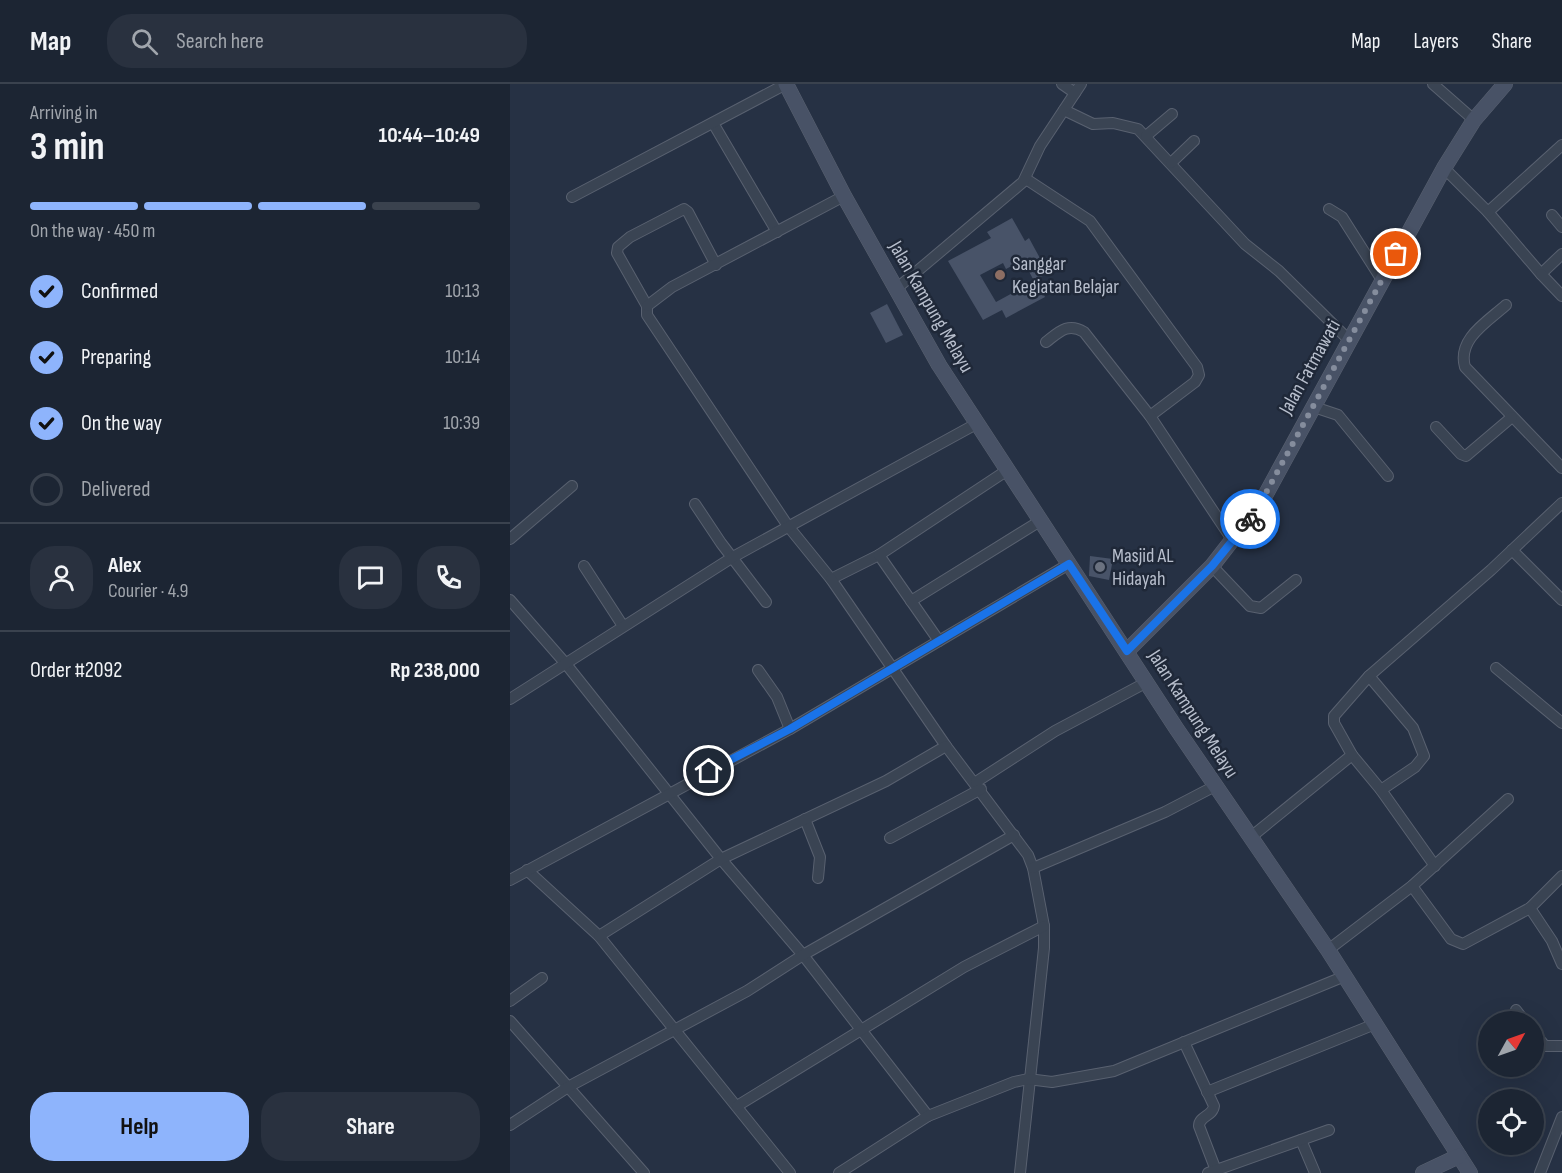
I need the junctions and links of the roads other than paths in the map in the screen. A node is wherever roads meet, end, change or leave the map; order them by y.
1 (786, 84) edge
2 (1062, 84) edge
3 (1433, 84) edge
4 (1505, 84) edge
5 (1078, 88) edge
6 (1064, 110) junction
7 (1172, 114) dead end
8 (1474, 120) junction
9 (713, 123) junction
10 (1146, 135) junction
11 (1194, 141) dead end
12 (1562, 145) edge
13 (1171, 163) junction
14 (1444, 168) junction
15 (1026, 179) junction
16 (844, 196) junction
17 (572, 197) dead end
18 (1329, 209) dead end
19 (1488, 213) junction
20 (1552, 215) dead end
21 (1562, 227) edge
22 (777, 232) junction
23 (1562, 254) edge
24 (716, 265) junction
25 (1541, 274) junction
26 (1382, 280) junction
27 (896, 289) junction
28 (1562, 296) edge
29 (1506, 305) dead end
30 (647, 306) junction
31 (1348, 340) junction
32 (1046, 342) dead end
33 (1314, 406) junction
34 (1150, 416) junction
35 (1512, 417) junction
36 (976, 424) junction
37 (1436, 427) dead end
38 (1562, 468) edge
39 (1006, 471) junction
40 (1389, 476) dead end
41 (572, 486) dead end
42 (1562, 503) edge
43 (695, 504) dead end
44 (1040, 521) junction
45 (788, 526) junction
46 (510, 539) edge
47 (1233, 541) junction
48 (1512, 550) junction
49 (879, 555) junction
50 (733, 557) junction
51 (1069, 564) junction
52 (584, 566) dead end
53 (1212, 566) junction
54 (831, 579) junction
55 (1296, 580) dead end
56 (510, 600) edge
57 (1562, 600) edge
58 (911, 601) junction
59 (766, 602) dead end
60 (623, 626) junction
61 (939, 641) junction
62 (1127, 651) junction
63 (566, 664) junction
64 (894, 668) junction
65 (1496, 668) dead end
66 (758, 670) dead end
67 (1369, 676) junction
68 (1147, 682) junction
69 (510, 699) edge
70 (1562, 723) edge
71 (790, 729) junction
72 (946, 746) junction
73 (1352, 754) junction
74 (978, 785) junction
75 (1215, 786) junction
76 (1382, 790) junction
77 (669, 793) junction
78 (1508, 798) dead end
79 (805, 819) junction
80 (1014, 835) junction
81 (1251, 837) junction
82 (890, 838) dead end
83 (721, 859) junction
84 (1435, 866) junction
85 (1033, 868) junction
86 (527, 870) junction
87 (1562, 876) edge
88 (818, 878) dead end
89 (510, 880) edge
90 (1412, 886) junction
91 (1530, 909) junction
92 (1044, 926) junction
93 (599, 936) junction
94 (1328, 950) junction
95 (803, 955) junction
96 (1562, 964) edge
97 (1345, 976) junction
98 (542, 978) dead end
99 (510, 1001) edge
100 (510, 1021) edge
101 (1375, 1024) junction
102 (861, 1029) junction
103 (676, 1031) junction
104 (1184, 1042) junction
105 (1544, 1045) edge
106 (1562, 1046) edge
107 (1028, 1079) junction
108 (568, 1087) junction
109 (1207, 1092) junction
110 (737, 1106) junction
111 (928, 1116) junction
112 (1562, 1117) edge
113 (510, 1125) edge
114 (1329, 1130) dead end
115 (1301, 1140) junction
116 (1460, 1156) junction
117 (641, 1169) edge
118 (1214, 1172) edge
119 (627, 1173) edge
120 (790, 1173) edge
121 (839, 1173) edge
122 (1020, 1173) edge
123 (1315, 1173) edge
124 (1424, 1173) edge
125 (1470, 1173) edge
126 (1540, 1173) edge

1 - 9 street
1 - 16 main road, Jalan Kampung Melayu
2 - 5 street
3 - 8 street
4 - 8 main road, Jalan Fatmawati
5 - 6 street
6 - 10 street
6 - 15 street
7 - 10 street
8 - 14 main road, Jalan Fatmawati
9 - 17 street
9 - 22 street
10 - 13 street
11 - 13 street
12 - 19 street
13 - 31 street
14 - 19 street
14 - 26 main road, Jalan Fatmawati
15 - 27 street
15 - 34 street
16 - 22 street
16 - 27 main road, Jalan Kampung Melayu
18 - 26 street
19 - 25 street
20 - 21 street
22 - 24 street
23 - 25 street
24 - 30 street
24 - 30 street
25 - 28 street
26 - 31 main road, Jalan Fatmawati
27 - 36 main road, Jalan Kampung Melayu
29 - 35 street
30 - 45 street
31 - 33 main road, Jalan Fatmawati
32 - 34 street
33 - 40 street
33 - 47 main road, Jalan Fatmawati
34 - 47 street
35 - 37 street
35 - 38 street
36 - 39 main road, Jalan Kampung Melayu
36 - 45 street
39 - 44 main road, Jalan Kampung Melayu
39 - 49 street
41 - 46 street
42 - 48 street
43 - 50 street
44 - 51 main road, Jalan Kampung Melayu
44 - 58 street
45 - 50 street
45 - 54 street
47 - 53 main road, Jalan Fatmawati
48 - 57 street
48 - 67 street
49 - 54 street
49 - 58 street
50 - 59 street
50 - 60 street
51 - 61 street
51 - 62 main road, Jalan Kampung Melayu
52 - 60 street
53 - 55 street
53 - 62 main road, Jalan Fatmawati
54 - 64 street
56 - 63 street
58 - 61 street
60 - 63 street
61 - 64 street
62 - 68 main road, Jalan Kampung Melayu
63 - 69 street
63 - 77 street
64 - 71 street
64 - 72 street
65 - 70 street
66 - 71 street
67 - 73 street
67 - 76 street
68 - 74 street
68 - 75 main road, Jalan Kampung Melayu
71 - 77 street
72 - 74 street
72 - 79 street
73 - 76 street
73 - 81 street
74 - 80 street
74 - 82 street
75 - 81 main road, Jalan Kampung Melayu
75 - 85 street
76 - 84 street
77 - 83 street
77 - 86 street
78 - 84 street
79 - 83 street
79 - 88 street
80 - 85 street
80 - 95 street
81 - 94 main road, Jalan Kampung Melayu
83 - 93 street
83 - 95 street
84 - 90 street
85 - 92 street
86 - 89 street
86 - 93 street
87 - 91 street
90 - 91 street
90 - 94 street
91 - 96 street
92 - 102 street
92 - 107 street
93 - 103 street
94 - 97 main road, Jalan Kampung Melayu
95 - 102 street
95 - 103 street
97 - 101 main road, Jalan Kampung Melayu
97 - 104 street
98 - 99 street
100 - 108 street
101 - 109 street
101 - 116 main road, Jalan Kampung Melayu
102 - 110 street
102 - 111 street
103 - 108 street
103 - 110 street
104 - 107 street
104 - 109 street
105 - 106 street
107 - 111 street
107 - 122 street
108 - 113 street
108 - 117 street
109 - 118 street
110 - 120 street
111 - 121 street
112 - 126 street
114 - 115 street
115 - 118 street
115 - 123 street
116 - 124 main road
116 - 125 main road, Jalan Kampung Melayu
117 - 119 street

